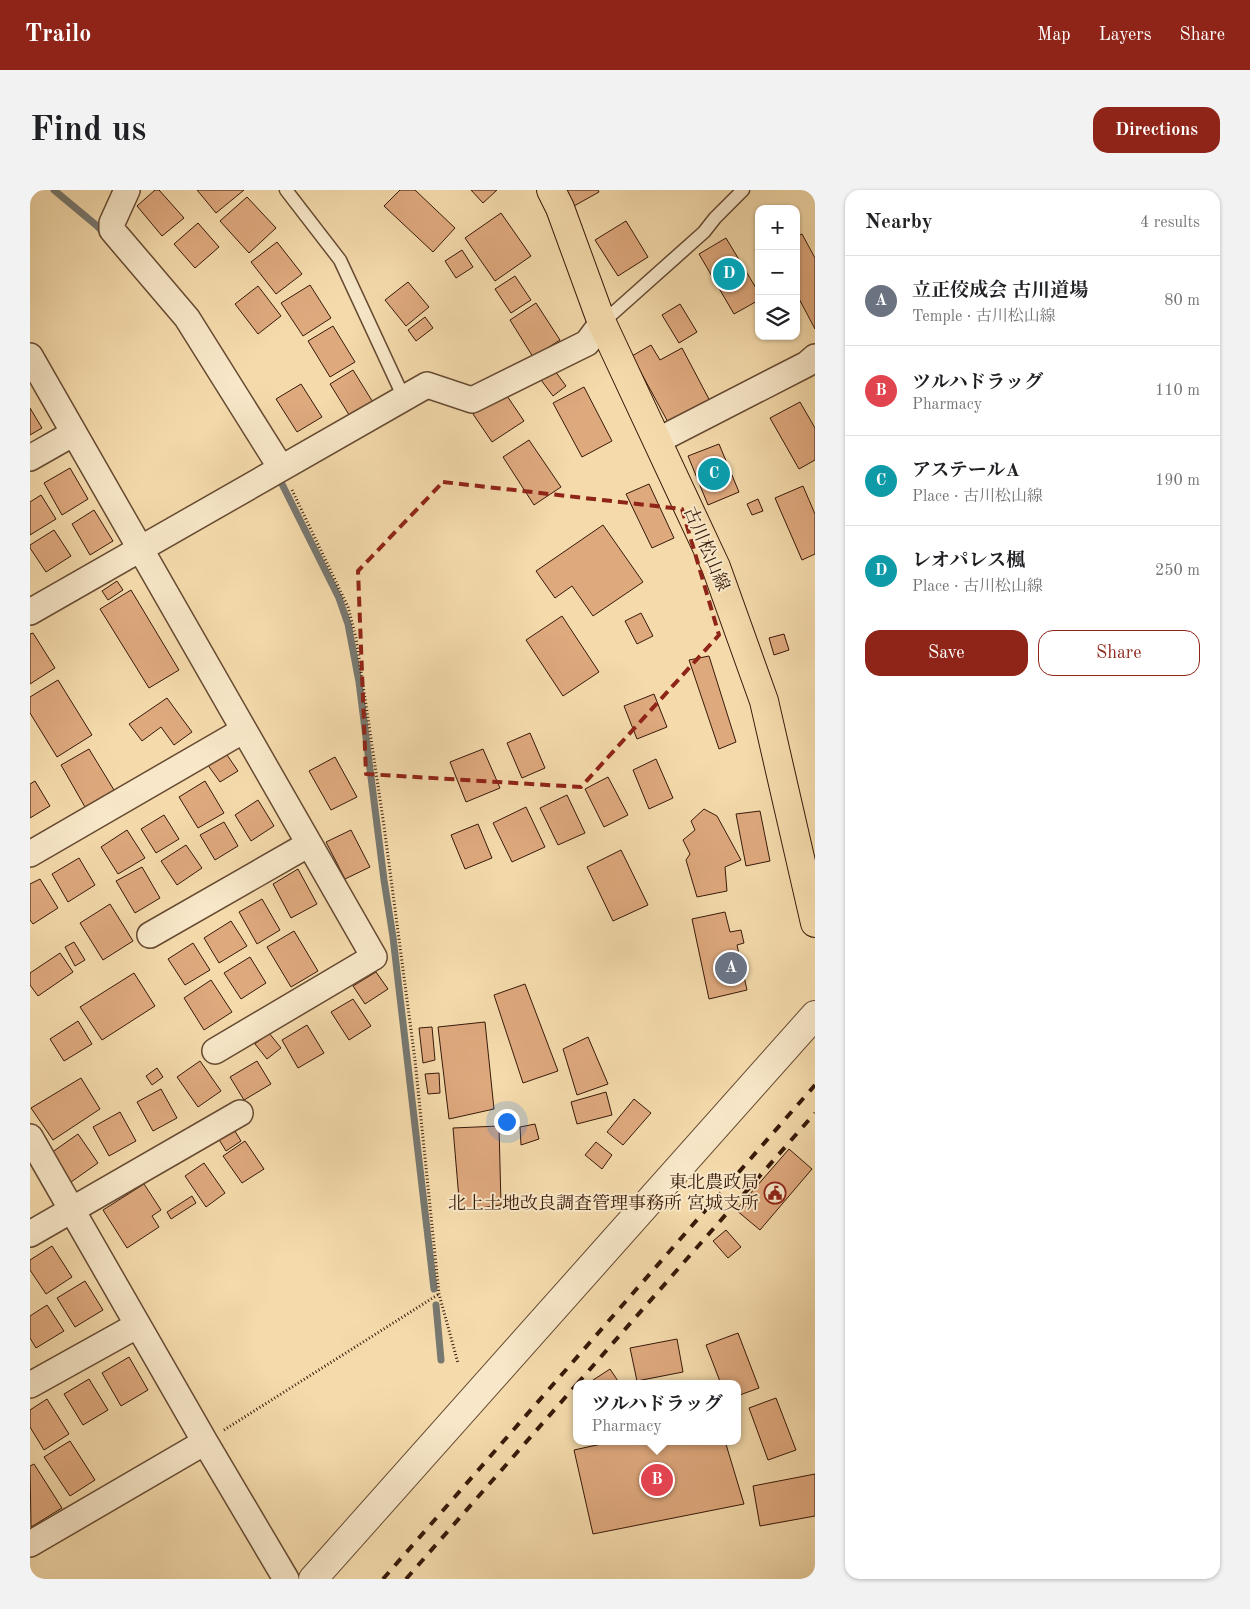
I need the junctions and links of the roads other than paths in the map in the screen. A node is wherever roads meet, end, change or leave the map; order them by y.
1 (127, 190) edge
2 (286, 190) edge
3 (552, 190) edge
4 (743, 190) edge
5 (602, 323) junction
6 (30, 356) edge
7 (815, 357) edge
8 (404, 398) junction
9 (74, 433) junction
10 (657, 441) junction
11 (30, 458) edge
12 (281, 468) junction
13 (140, 549) junction
14 (30, 612) edge
15 (244, 730) junction
16 (309, 844) junction
17 (30, 854) edge
18 (815, 923) edge
19 (150, 935) dead end
20 (815, 1015) edge
21 (215, 1051) dead end
22 (240, 1113) dead end
23 (30, 1137) edge
24 (72, 1210) junction
25 (30, 1234) edge
26 (138, 1324) junction
27 (30, 1385) edge
28 (205, 1442) junction
29 (30, 1544) edge
30 (286, 1579) edge
31 (313, 1579) edge

1 - 12 street
2 - 8 lane
3 - 5 main road, 古川松山線
4 - 5 lane
5 - 8 street
5 - 10 main road, 古川松山線
6 - 9 street
7 - 10 street
8 - 12 street
9 - 11 street
9 - 13 street
10 - 18 main road, 古川松山線
12 - 13 street
13 - 14 street
13 - 15 street
15 - 16 street
15 - 17 street
16 - 19 street
16 - 21 street
20 - 31 street
22 - 24 street
23 - 24 street
24 - 25 street
24 - 26 street
26 - 27 street
26 - 28 street
28 - 29 street
28 - 30 street

